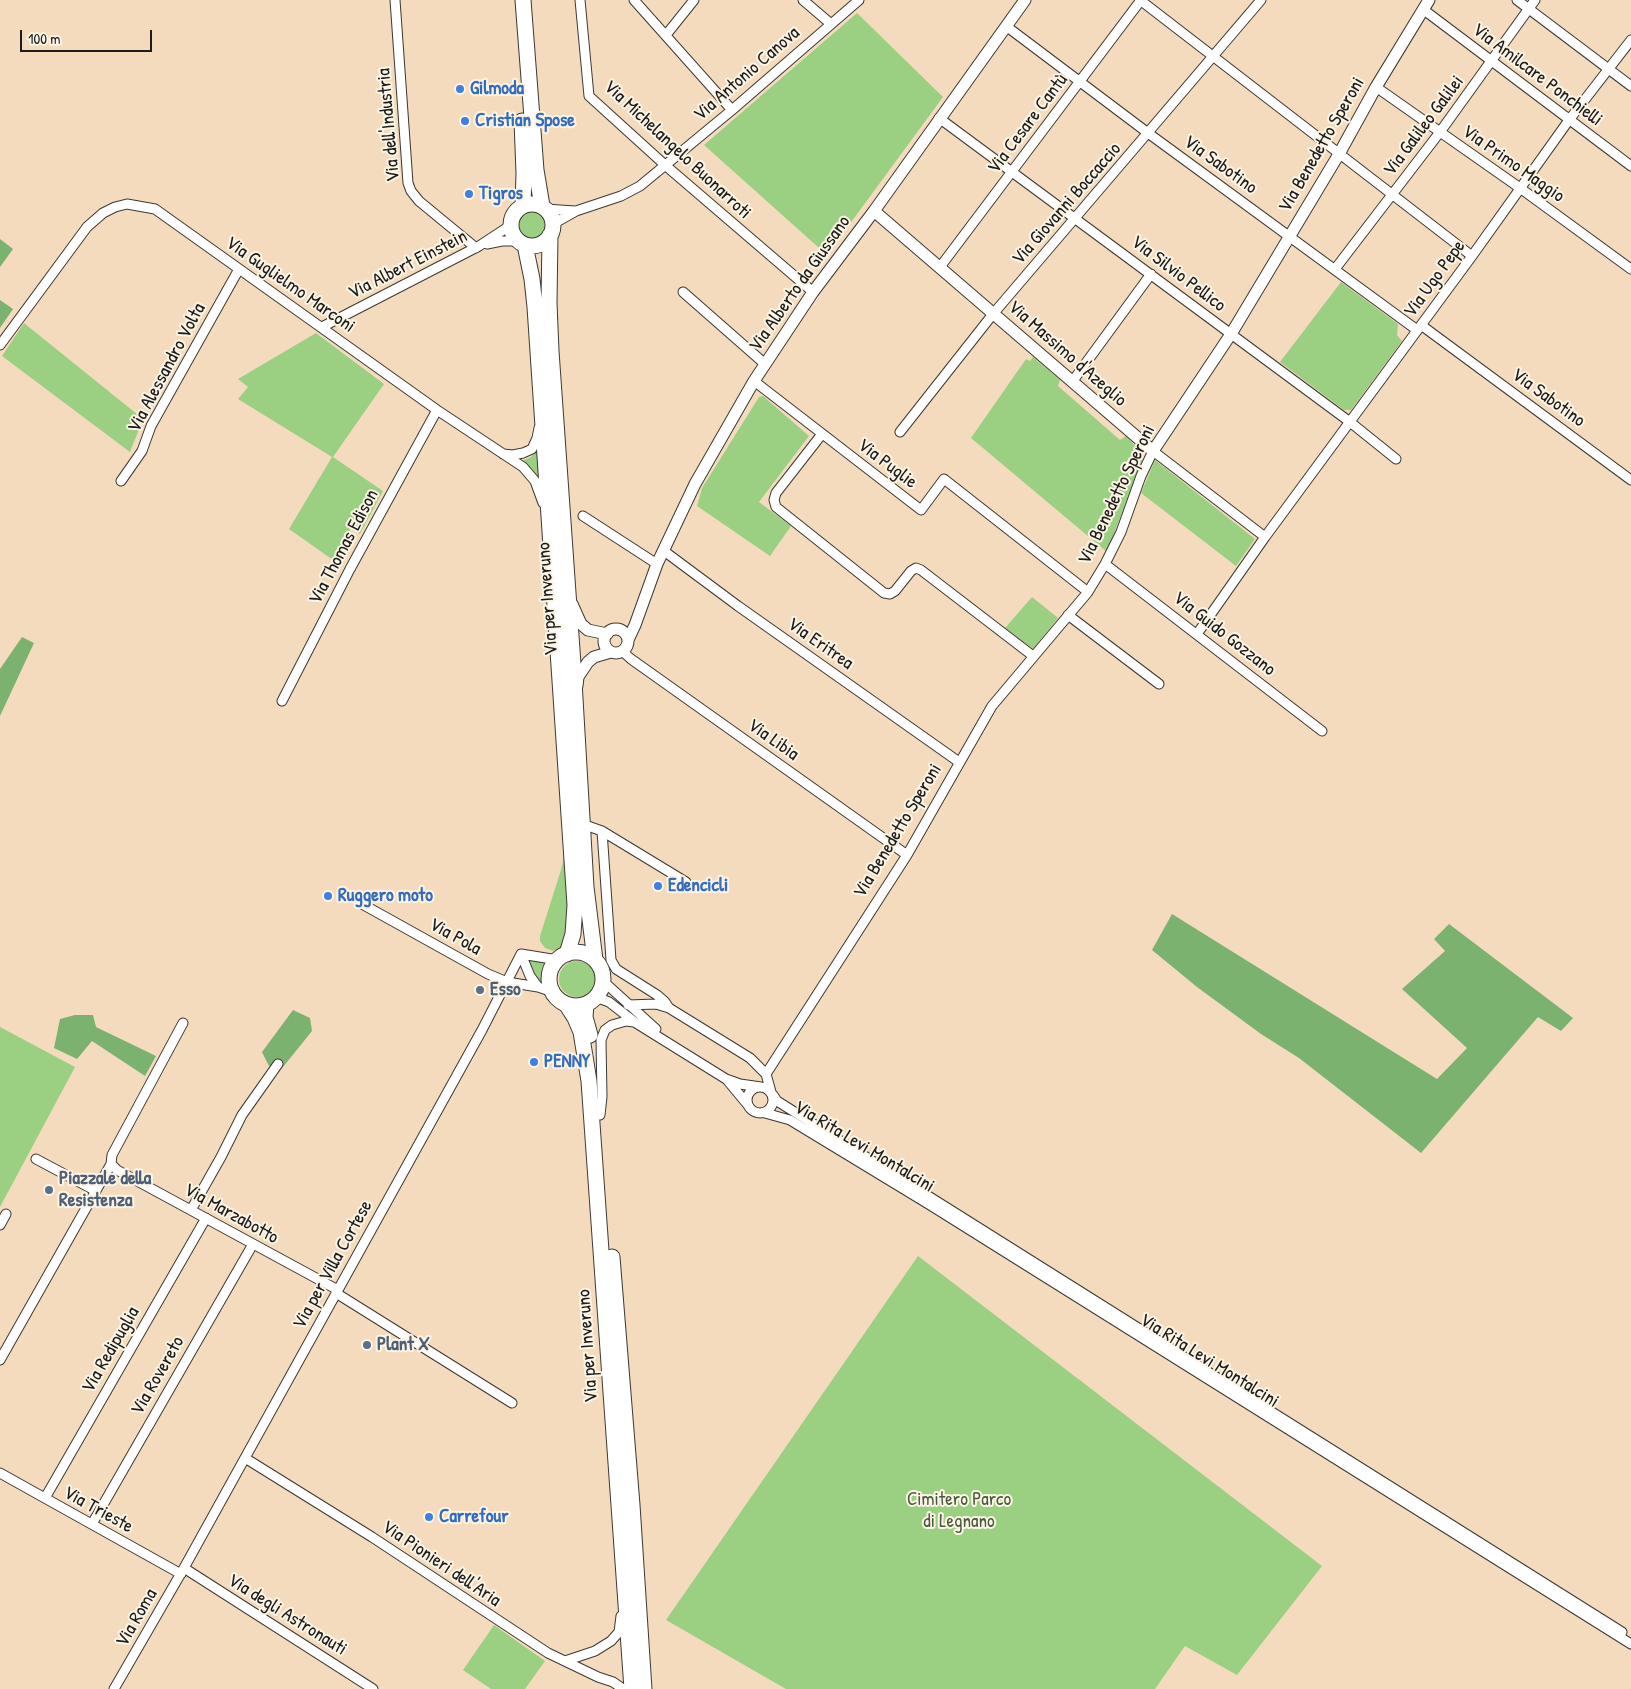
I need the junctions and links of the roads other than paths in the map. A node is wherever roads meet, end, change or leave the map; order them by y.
1 (395, 0) edge
2 (513, 0) edge
3 (523, 0) edge
4 (580, 0) edge
5 (634, 0) edge
6 (694, 0) edge
7 (803, 0) edge
8 (858, 0) edge
9 (1025, 0) edge
10 (1141, 0) edge
11 (1261, 0) edge
12 (1517, 0) edge
13 (1535, 0) edge
14 (1426, 5) edge
15 (1529, 9) junction
16 (831, 24) junction
17 (1006, 26) junction
18 (666, 35) junction
19 (1631, 40) edge
20 (1213, 55) junction
21 (1492, 61) junction
22 (1610, 70) junction
23 (1080, 81) junction
24 (1631, 86) edge
25 (1376, 87) junction
26 (732, 110) junction
27 (940, 118) junction
28 (1569, 120) junction
29 (1440, 132) junction
30 (1148, 133) junction
31 (1339, 154) junction
32 (665, 165) junction
33 (1631, 166) edge
34 (1012, 172) junction
35 (1520, 188) junction
36 (1392, 196) junction
37 (523, 206) junction
38 (543, 208) junction
39 (576, 211) junction
40 (874, 211) junction
41 (1076, 218) junction
42 (511, 225) junction
43 (552, 230) junction
44 (1290, 236) junction
45 (522, 243) junction
46 (479, 246) junction
47 (1472, 256) junction
48 (940, 267) junction
49 (1630, 267) edge
50 (239, 269) junction
51 (1335, 269) junction
52 (1151, 274) junction
53 (683, 292) dead end
54 (813, 292) junction
55 (993, 314) junction
56 (322, 327) junction
57 (1419, 327) junction
58 (1230, 334) junction
59 (0, 345) edge
60 (765, 364) junction
61 (754, 380) junction
62 (1072, 382) junction
63 (437, 410) junction
64 (542, 414) junction
65 (1350, 422) junction
66 (900, 432) dead end
67 (822, 434) junction
68 (1153, 451) junction
69 (503, 454) junction
70 (1396, 458) dead end
71 (1630, 476) edge
72 (121, 481) dead end
73 (583, 516) dead end
74 (1265, 537) junction
75 (550, 540) junction
76 (664, 551) junction
77 (658, 564) junction
78 (1105, 564) junction
79 (567, 585) junction
80 (1088, 592) junction
81 (640, 609) junction
82 (1068, 615) junction
83 (612, 632) junction
84 (1197, 634) junction
85 (628, 640) junction
86 (617, 651) junction
87 (1033, 656) junction
88 (1159, 684) dead end
89 (575, 700) junction
90 (282, 701) dead end
91 (1322, 731) dead end
92 (959, 762) junction
93 (582, 824) junction
94 (602, 831) junction
95 (907, 855) junction
96 (686, 882) dead end
97 (362, 904) dead end
98 (521, 954) junction
99 (562, 957) junction
100 (595, 960) junction
101 (603, 981) junction
102 (507, 982) junction
103 (639, 984) junction
104 (546, 990) junction
105 (591, 1001) junction
106 (566, 1004) junction
107 (633, 1005) junction
108 (669, 1008) junction
109 (182, 1023) dead end
110 (636, 1023) junction
111 (673, 1044) junction
112 (278, 1064) dead end
113 (766, 1074) junction
114 (726, 1078) junction
115 (760, 1087) junction
116 (772, 1093) junction
117 (748, 1105) junction
118 (765, 1113) junction
119 (600, 1115) junction
120 (36, 1159) dead end
121 (111, 1164) junction
122 (96, 1191) junction
123 (191, 1210) junction
124 (6, 1214) dead end
125 (206, 1218) junction
126 (0, 1224) edge
127 (253, 1244) junction
128 (337, 1292) junction
129 (0, 1360) edge
130 (512, 1403) dead end
131 (615, 1456) junction
132 (245, 1458) junction
133 (0, 1473) edge
134 (45, 1498) junction
135 (92, 1524) junction
136 (184, 1568) junction
137 (1631, 1637) edge
138 (1631, 1644) edge
139 (565, 1662) junction
140 (611, 1686) edge
141 (114, 1689) edge
142 (373, 1689) edge
143 (624, 1689) edge
144 (632, 1689) edge
145 (644, 1689) edge

1 - 46 street, Via dell'Industria
2 - 37 main road
3 - 38 main road
4 - 32 street, Via Michelangelo Buonarroti
5 - 18 street
6 - 18 street
7 - 16 street
8 - 16 street, Via Antonio Canova
9 - 17 street, Via Alberto da Giussano
10 - 20 street
10 - 23 street, Via Cesare Cantù
11 - 20 street, Via Giovanni Boccaccio
12 - 15 street
13 - 15 street, Via Galileo Galilei
14 - 21 street, Via Amilcare Ponchielli
14 - 25 street, Via Benedetto Speroni
15 - 21 street, Via Galileo Galilei
15 - 22 street
16 - 26 street, Via Antonio Canova
17 - 23 street, Via Sabotino
17 - 27 street, Via Alberto da Giussano
18 - 26 street
19 - 22 street, Via Ugo Pepe
20 - 30 street, Via Giovanni Boccaccio
20 - 31 street
21 - 28 street, Via Amilcare Ponchielli
21 - 29 street, Via Galileo Galilei
22 - 24 street
22 - 28 street, Via Ugo Pepe
23 - 30 street, Via Sabotino
23 - 34 street, Via Cesare Cantù
25 - 29 street, Via Primo Maggio
25 - 31 street, Via Benedetto Speroni
26 - 32 street, Via Antonio Canova
27 - 34 street, Via Silvio Pellico
27 - 40 street, Via Alberto da Giussano
28 - 33 street, Via Amilcare Ponchielli
28 - 35 street, Via Ugo Pepe
29 - 35 street, Via Primo Maggio
29 - 36 street, Via Galileo Galilei
30 - 41 street, Via Giovanni Boccaccio
30 - 44 street, Via Sabotino
31 - 36 street
31 - 44 street, Via Benedetto Speroni
32 - 39 street, Via Antonio Canova
32 - 54 street, Via Michelangelo Buonarroti
34 - 41 street, Via Silvio Pellico
34 - 48 street, Via Cesare Cantù
35 - 47 street, Via Ugo Pepe
35 - 49 street, Via Primo Maggio
36 - 47 street
36 - 51 street, Via Galileo Galilei
37 - 38 main road
37 - 42 main road
38 - 39 street, Via Antonio Canova
38 - 43 main road
39 - 43 street, Via Antonio Canova
40 - 48 street, Via Massimo d'Azeglio
40 - 54 street, Via Alberto da Giussano
41 - 52 street, Via Silvio Pellico
41 - 55 street, Via Giovanni Boccaccio
42 - 45 main road
42 - 46 street, Via Albert Einstein
43 - 45 main road
43 - 79 main road, Via per Inveruno
44 - 51 street, Via Sabotino
44 - 58 street, Via Benedetto Speroni
45 - 46 street, Via Albert Einstein
45 - 64 main road, Via per Inveruno
46 - 56 street, Via Albert Einstein
47 - 57 street, Via Ugo Pepe
48 - 55 street, Via Massimo d'Azeglio
50 - 56 street, Via Guglielmo Marconi
50 - 59 street, Via Guglielmo Marconi
50 - 72 street, Via Alessandro Volta
51 - 57 street, Via Sabotino
52 - 58 street, Via Silvio Pellico
52 - 62 street
53 - 60 street
54 - 60 street, Via Alberto da Giussano
55 - 62 street, Via Massimo d'Azeglio
55 - 66 street, Via Giovanni Boccaccio
56 - 63 street, Via Guglielmo Marconi
57 - 65 street, Via Ugo Pepe
57 - 71 street, Via Sabotino
58 - 65 street, Via Silvio Pellico
58 - 68 street, Via Benedetto Speroni
60 - 61 street, Via Alberto da Giussano
61 - 67 street, Via Puglie
61 - 76 street, Via Alberto da Giussano
62 - 68 street, Via Massimo d'Azeglio
63 - 69 street, Via Guglielmo Marconi
63 - 90 street, Via Thomas Edison
64 - 69 street
64 - 75 main road, Via per Inveruno
65 - 70 street, Via Silvio Pellico
65 - 74 street, Via Ugo Pepe
67 - 80 street, Via Puglie
67 - 87 street
68 - 74 street, Via Massimo d'Azeglio
68 - 78 street, Via Benedetto Speroni
69 - 75 street, Via Guglielmo Marconi
73 - 77 street
74 - 84 street, Via Ugo Pepe
75 - 99 main road, Via per Inveruno
76 - 77 street, Via Alberto da Giussano
76 - 92 street, Via Eritrea
77 - 81 street, Via Alberto da Giussano
78 - 80 street, Via Benedetto Speroni
78 - 84 street, Via Guido Gozzano
79 - 83 street
79 - 89 main road, Via per Inveruno
80 - 82 street, Via Benedetto Speroni
81 - 83 street, Via Alberto da Giussano
81 - 85 street, Via Alberto da Giussano
82 - 87 street, Via Benedetto Speroni
82 - 88 street
83 - 85 street
83 - 86 street
84 - 91 street, Via Guido Gozzano
85 - 86 street
86 - 89 street
86 - 95 street, Via Libia
87 - 92 street, Via Benedetto Speroni
89 - 93 main road, Via per Inveruno
92 - 95 street, Via Benedetto Speroni
93 - 94 street
93 - 100 main road, Via per Inveruno
94 - 96 street
94 - 103 street
95 - 113 street, Via Benedetto Speroni
97 - 102 street, Via Pola
98 - 99 street
98 - 102 street, Via per Villa Cortese
98 - 104 street
99 - 100 main road
99 - 104 main road
100 - 101 main road
101 - 105 main road
101 - 107 street
102 - 104 street
102 - 128 street, Via per Villa Cortese
103 - 107 street
103 - 108 street
104 - 106 main road
105 - 106 main road
105 - 110 street
105 - 119 main road, Via per Inveruno
106 - 131 main road, Via per Inveruno
107 - 108 street
107 - 111 street
108 - 113 street
109 - 121 street
110 - 111 street
110 - 119 street, Via per Inveruno
111 - 114 street
112 - 123 street
113 - 116 street
114 - 115 street
114 - 117 street
115 - 116 street
115 - 117 street
116 - 118 street
116 - 137 street, Via Rita Levi Montalcini
117 - 118 street
118 - 138 street, Via Rita Levi Montalcini
119 - 145 main road, Via per Inveruno
120 - 122 street
121 - 122 street
121 - 123 street, Via Marzabotto
122 - 129 street
123 - 125 street, Via Marzabotto
124 - 126 street
125 - 127 street, Via Marzabotto
125 - 134 street, Via Redipuglia
127 - 128 street, Via Marzabotto
127 - 135 street, Via Rovereto
128 - 130 street, Via Marzabotto
128 - 132 street, Via per Villa Cortese
131 - 139 street
131 - 144 main road, Via per Inveruno
132 - 136 street, Via per Villa Cortese
132 - 139 street, Via Pionieri dell'Aria
133 - 134 street, Via Trieste
134 - 135 street, Via Trieste
135 - 136 street, Via Trieste
136 - 141 street, Via Roma
136 - 142 street, Via degli Astronauti
139 - 140 street, Via Pionieri dell'Aria
140 - 143 street, Via Pionieri dell'Aria

